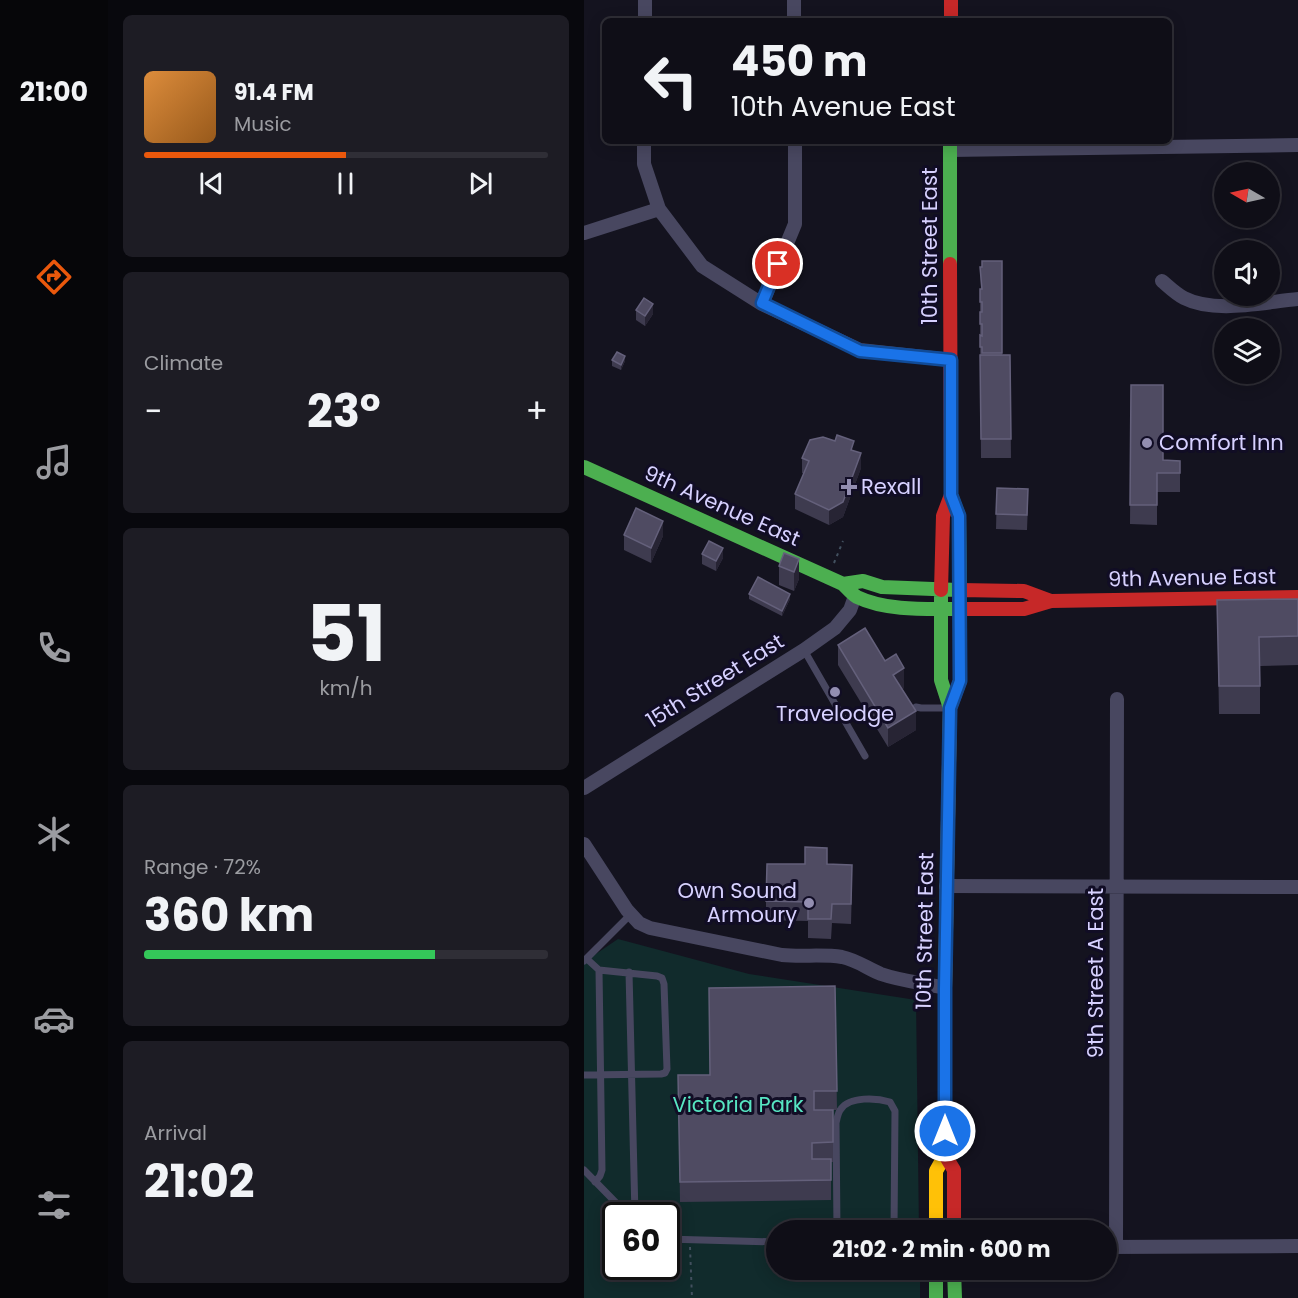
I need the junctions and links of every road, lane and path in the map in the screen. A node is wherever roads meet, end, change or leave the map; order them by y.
1 (645, 0) edge
2 (794, 0) edge
3 (951, 0) edge
4 (645, 18) edge
5 (794, 18) edge
6 (951, 18) edge
7 (644, 144) edge
8 (795, 144) edge
9 (950, 145) edge
10 (1298, 145) edge
11 (659, 209) junction
12 (584, 233) edge
13 (1162, 281) dead end
14 (1298, 298) edge
15 (762, 303) junction
16 (951, 360) junction
17 (584, 467) edge
18 (951, 495) junction
19 (843, 541) dead end
20 (828, 577) junction
21 (843, 584) junction
22 (941, 590) junction
23 (960, 590) junction
24 (855, 596) junction
25 (1298, 597) edge
26 (1051, 601) junction
27 (941, 609) junction
28 (959, 609) junction
29 (804, 650) junction
30 (1117, 699) dead end
31 (916, 707) edge
32 (950, 708) junction
33 (865, 756) dead end
34 (584, 788) edge
35 (584, 844) edge
36 (946, 886) junction
37 (1117, 887) junction
38 (1298, 887) edge
39 (631, 914) junction
40 (585, 960) edge
41 (599, 970) junction
42 (629, 972) junction
43 (945, 988) junction
44 (632, 1074) junction
45 (584, 1075) edge
46 (601, 1075) junction
47 (944, 1155) junction
48 (584, 1170) edge
49 (596, 1182) junction
50 (615, 1202) edge
51 (635, 1202) edge
52 (837, 1220) edge
53 (894, 1220) edge
54 (936, 1220) edge
55 (954, 1220) edge
56 (1111, 1220) edge
57 (680, 1240) edge
58 (689, 1240) junction
59 (766, 1242) edge
60 (1298, 1246) edge
61 (1117, 1247) edge
62 (936, 1280) edge
63 (954, 1280) edge
64 (692, 1298) edge
65 (936, 1298) edge
66 (955, 1298) edge

1 - 4 street
2 - 5 street
3 - 6 main road
7 - 11 street
8 - 15 street
9 - 10 street
9 - 16 main road, 10th Street East
11 - 12 street
11 - 15 street
13 - 14 street
15 - 16 street
16 - 18 main road, 10th Street East
17 - 20 main road, 9th Avenue East
18 - 22 main road, 10th Street East
18 - 23 main road, 10th Street East
19 - 20 path
20 - 21 main road, 9th Avenue East
21 - 22 main road, 9th Avenue East
21 - 24 main road, 9th Avenue East
22 - 23 main road, 9th Avenue East
22 - 27 main road, 10th Street East
23 - 26 main road, 9th Avenue East
23 - 28 main road, 10th Street East
24 - 27 main road, 9th Avenue East
24 - 29 street, 15th Street East
25 - 26 main road, 9th Avenue East
26 - 28 main road, 9th Avenue East
27 - 28 main road, 9th Avenue East
27 - 32 main road, 10th Street East
28 - 32 main road, 10th Street East
29 - 33 lane
29 - 34 street, 15th Street East
30 - 37 street, 9th Street A East
31 - 32 lane
32 - 36 main road, 10th Street East
35 - 39 street
36 - 37 street
36 - 43 main road, 10th Street East
37 - 38 street
37 - 56 street, 9th Street A East
39 - 40 lane
39 - 43 street
40 - 41 lane
41 - 42 lane
41 - 46 lane
42 - 44 lane
42 - 44 lane
43 - 47 main road, 10th Street East
44 - 46 lane
44 - 51 lane
45 - 46 lane
46 - 49 lane
47 - 54 main road, 10th Street East
47 - 55 main road, 10th Street East
48 - 49 lane
49 - 50 lane
52 - 53 lane
57 - 58 lane
58 - 59 lane
58 - 64 path
60 - 61 street
62 - 65 main road
63 - 66 main road

